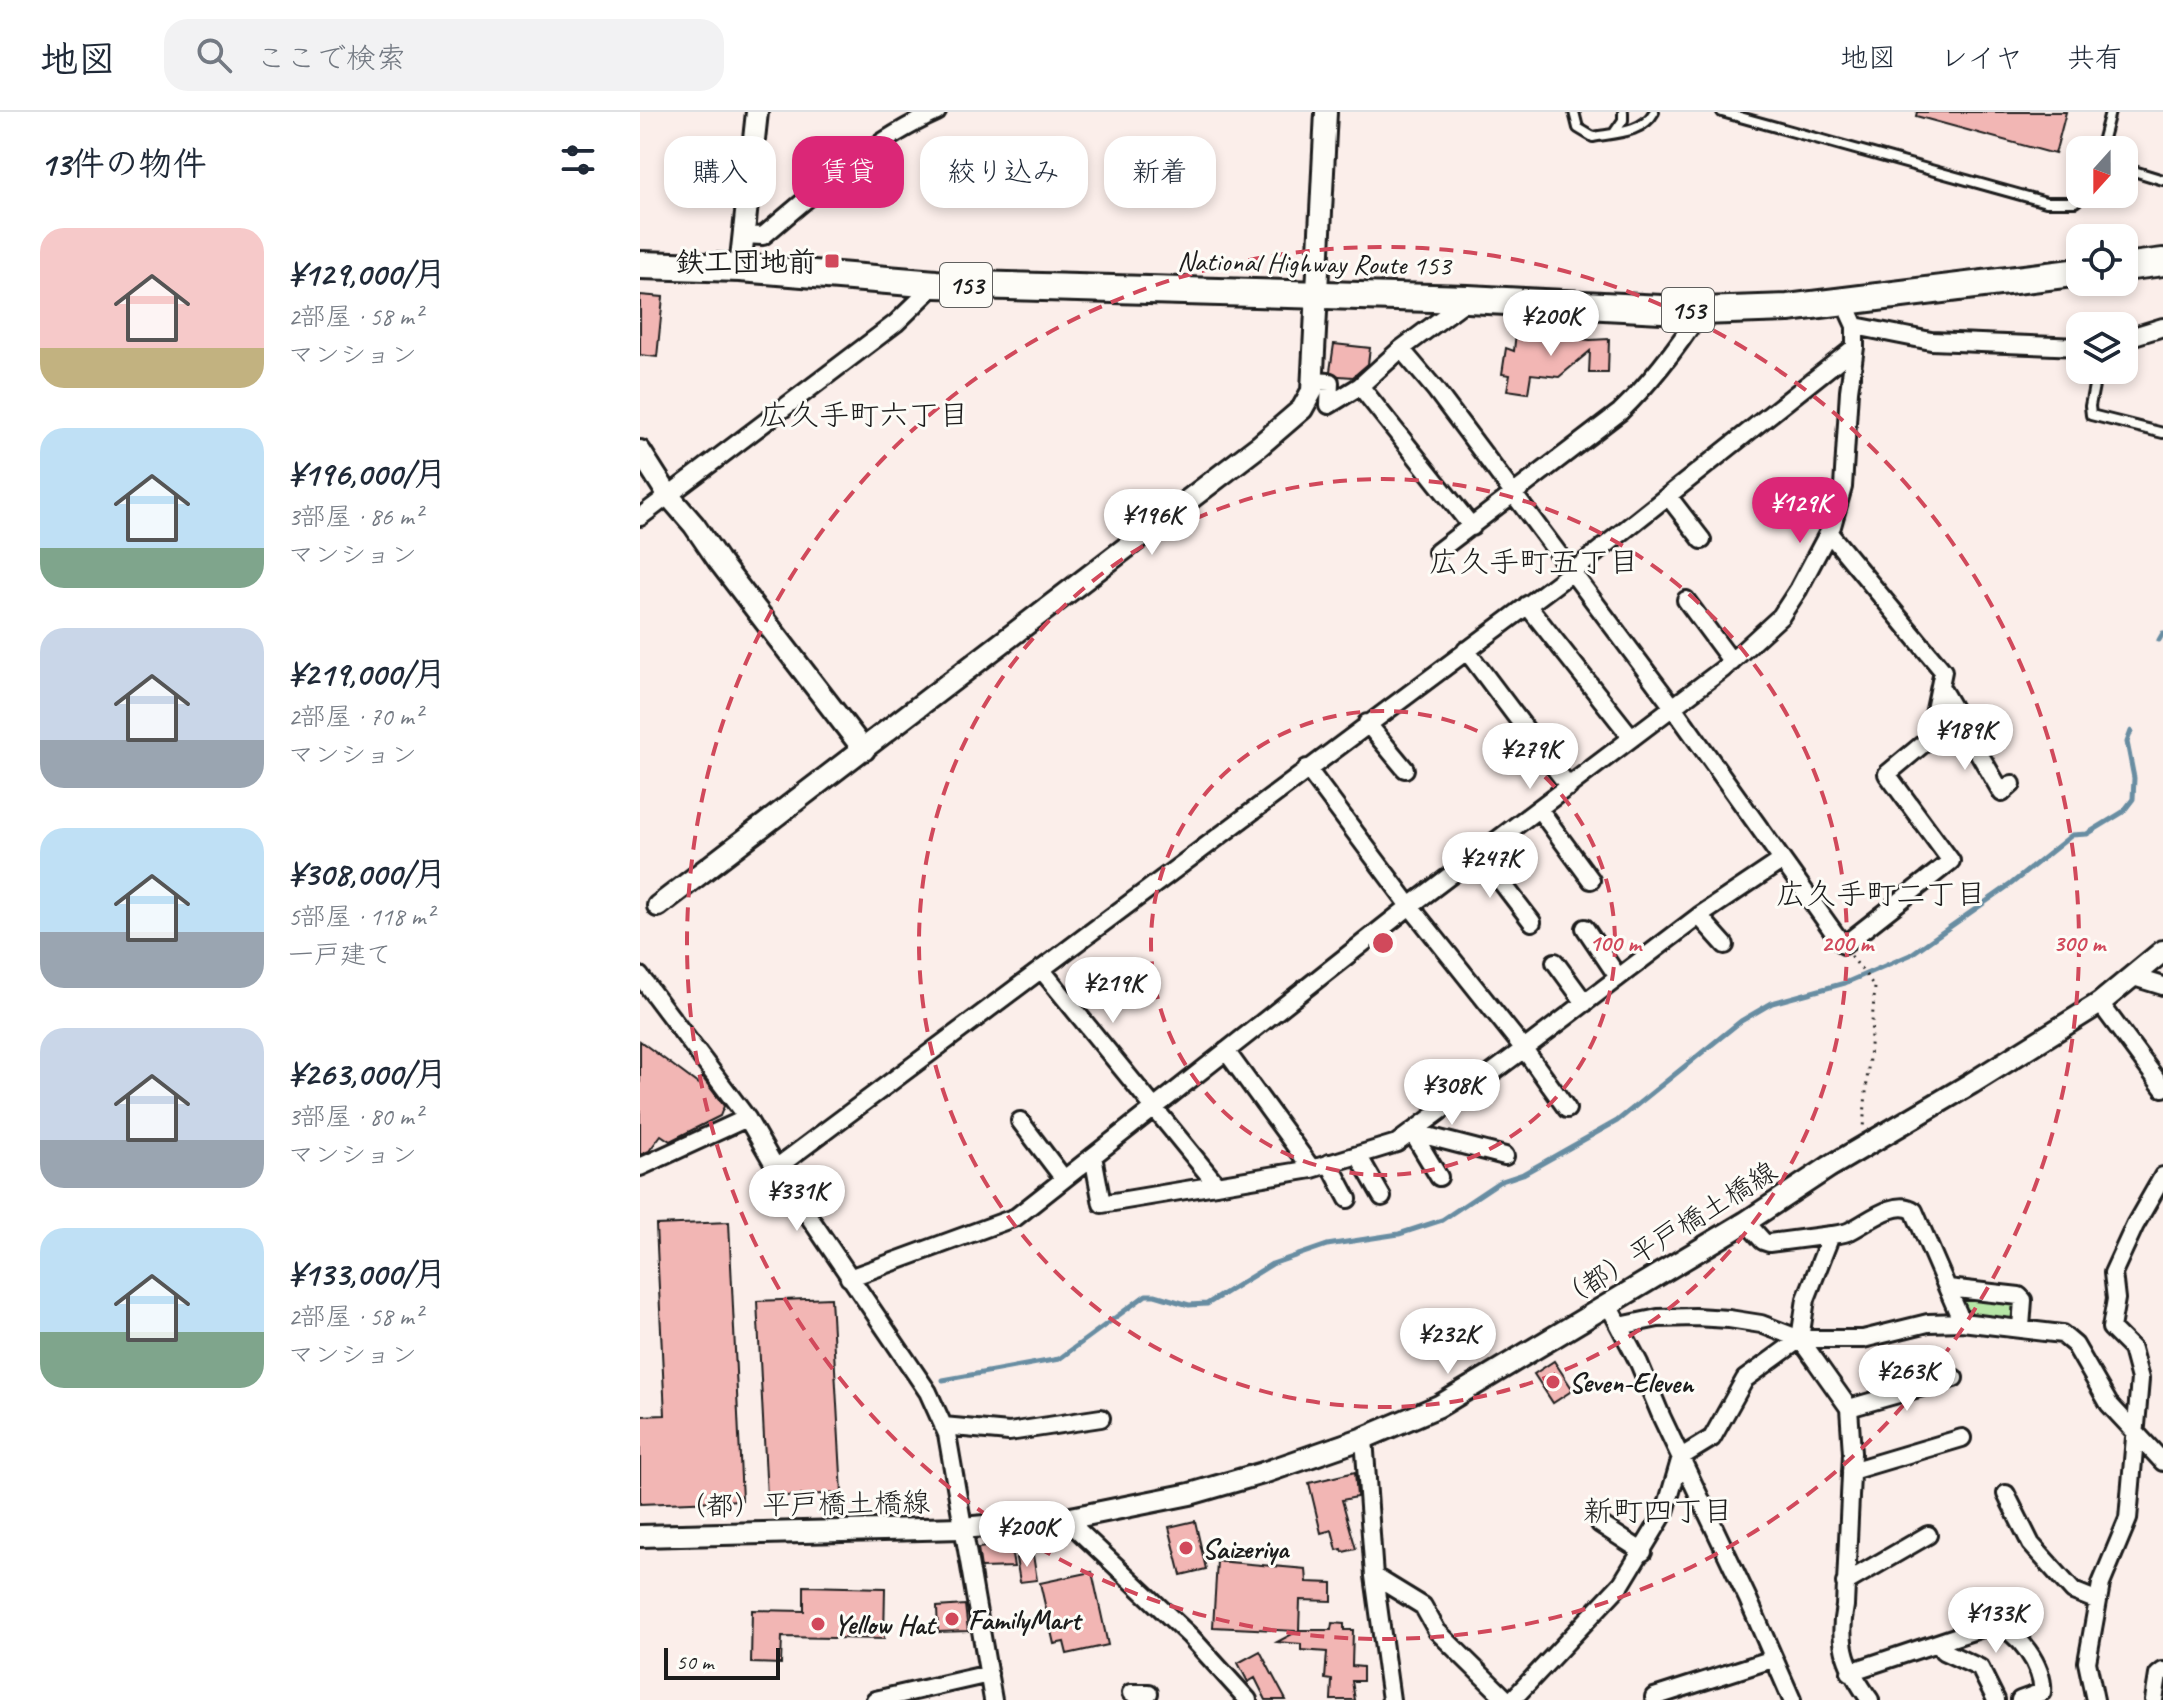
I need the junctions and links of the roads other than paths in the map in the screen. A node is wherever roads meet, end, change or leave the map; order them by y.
1 (757, 112) edge
2 (937, 112) edge
3 (1326, 112) edge
4 (1574, 112) edge
5 (1623, 112) edge
6 (1722, 112) edge
7 (2110, 112) edge
8 (1649, 115) edge
9 (1614, 133) junction
10 (2104, 136) edge
11 (2138, 172) edge
12 (2163, 180) edge
13 (2066, 202) edge
14 (744, 235) junction
15 (2163, 262) edge
16 (640, 265) edge
17 (2138, 265) edge
18 (740, 268) junction
19 (2066, 274) edge
20 (936, 284) junction
21 (1317, 294) junction
22 (1468, 299) junction
23 (1844, 302) junction
24 (1701, 311) junction
25 (1855, 326) junction
26 (2163, 327) edge
27 (2138, 335) edge
28 (2066, 346) edge
29 (1855, 347) junction
30 (1401, 349) junction
31 (1312, 381) junction
32 (2094, 384) edge
33 (1360, 386) junction
34 (2163, 433) edge
35 (640, 451) edge
36 (1514, 494) junction
37 (668, 495) junction
38 (1668, 496) junction
39 (640, 517) edge
40 (1472, 527) junction
41 (1829, 533) junction
42 (1702, 540) dead end
43 (1437, 552) dead end
44 (1572, 572) junction
45 (1686, 600) dead end
46 (1527, 605) junction
47 (1466, 650) junction
48 (1732, 662) junction
49 (1941, 688) junction
50 (1673, 707) junction
51 (1367, 723) junction
52 (1632, 738) junction
53 (864, 750) junction
54 (1307, 768) junction
55 (1405, 769) dead end
56 (2012, 784) dead end
57 (1569, 787) junction
58 (1539, 809) junction
59 (1480, 854) junction
60 (1781, 861) junction
61 (1591, 880) dead end
62 (658, 906) dead end
63 (1410, 906) junction
64 (1699, 916) junction
65 (1532, 922) dead end
66 (1585, 928) dead end
67 (1725, 945) dead end
68 (2163, 951) edge
69 (1555, 962) dead end
70 (1041, 969) junction
71 (640, 976) edge
72 (1618, 977) junction
73 (2134, 977) junction
74 (2163, 986) edge
75 (1585, 1003) junction
76 (2100, 1003) junction
77 (1524, 1049) junction
78 (1226, 1051) junction
79 (2163, 1088) edge
80 (1156, 1107) junction
81 (1567, 1109) dead end
82 (747, 1118) junction
83 (1020, 1121) dead end
84 (1412, 1132) junction
85 (1358, 1155) junction
86 (1093, 1156) junction
87 (1505, 1156) dead end
88 (1329, 1163) junction
89 (640, 1167) edge
90 (776, 1168) junction
91 (1312, 1169) junction
92 (2163, 1176) edge
93 (1439, 1177) dead end
94 (1064, 1179) junction
95 (1217, 1185) junction
96 (1382, 1197) dead end
97 (1348, 1199) dead end
98 (1746, 1222) junction
99 (1831, 1235) junction
100 (849, 1278) junction
101 (1948, 1288) junction
102 (1608, 1304) junction
103 (1962, 1322) junction
104 (1620, 1326) junction
105 (2021, 1327) junction
106 (1800, 1339) junction
107 (1954, 1378) dead end
108 (1849, 1408) junction
109 (1101, 1418) dead end
110 (943, 1426) junction
111 (2134, 1434) junction
112 (1364, 1438) junction
113 (1962, 1438) dead end
114 (1681, 1457) junction
115 (2163, 1462) edge
116 (1851, 1471) junction
117 (2006, 1494) dead end
118 (1066, 1519) junction
119 (1600, 1524) dead end
120 (962, 1528) junction
121 (1928, 1535) dead end
122 (640, 1536) edge
123 (1643, 1552) junction
124 (1374, 1576) junction
125 (1845, 1583) junction
126 (2098, 1601) junction
127 (1940, 1643) junction
128 (1773, 1659) junction
129 (2163, 1671) edge
130 (1850, 1672) junction
131 (989, 1674) junction
132 (1654, 1697) dead end
133 (882, 1699) edge
134 (993, 1700) edge
135 (1248, 1700) edge
136 (1391, 1700) edge
137 (1509, 1700) edge
138 (1792, 1700) edge
139 (1870, 1700) edge
140 (1996, 1700) edge
141 (2020, 1700) edge
142 (2095, 1700) edge
143 (2154, 1700) edge

1 - 14 street
2 - 14 street
3 - 21 street
4 - 9 lane
5 - 9 lane
6 - 13 lane
7 - 10 lane
8 - 9 lane
11 - 12 lane
14 - 18 street
15 - 17 highway
16 - 18 highway, National Highway Route 153 / 153
18 - 20 highway, National Highway Route 153 / 153
19 - 23 highway, National Highway Route 153 / 153
20 - 21 highway, National Highway Route 153 / 153
20 - 37 street
21 - 22 highway, National Highway Route 153 / 153
21 - 31 street
22 - 24 highway, National Highway Route 153 / 153
22 - 30 street
23 - 24 highway, National Highway Route 153 / 153
23 - 25 street
24 - 36 street
25 - 28 street
25 - 29 street
26 - 27 street
29 - 38 street
29 - 41 street
30 - 33 street
30 - 36 street
31 - 33 street
31 - 53 street
32 - 34 lane
33 - 40 street
35 - 37 street
36 - 40 street
36 - 44 street
37 - 39 street
37 - 53 street
38 - 42 street
38 - 44 street
40 - 43 street
41 - 48 street
41 - 49 street
44 - 46 street
44 - 50 street
45 - 48 street
46 - 47 street
46 - 52 street
47 - 51 street
47 - 57 street
48 - 50 street
49 - 56 street
49 - 60 street
50 - 52 street
50 - 60 street
51 - 54 street
51 - 55 street
52 - 57 street
53 - 62 street
54 - 63 street
54 - 70 street
57 - 58 street
58 - 59 street
58 - 61 street
59 - 63 street
59 - 65 street
60 - 64 street
63 - 77 street
63 - 78 street
64 - 67 street
64 - 72 street
66 - 72 street
68 - 73 street, （都）平戸橋土橋線
69 - 75 street
70 - 80 street
70 - 90 street
71 - 82 street
72 - 75 street
73 - 74 street
73 - 76 street, （都）平戸橋土橋線
75 - 77 street
76 - 79 street
76 - 98 street, （都）平戸橋土橋線
77 - 81 street
77 - 84 street
78 - 80 street
78 - 91 street
80 - 86 street
80 - 95 street
82 - 89 street
82 - 90 street
83 - 94 street
84 - 85 street
84 - 87 street
84 - 93 street
85 - 88 street
85 - 96 street
86 - 94 street
86 - 95 street
88 - 91 street
88 - 97 street
90 - 100 street
91 - 95 street
92 - 111 street
94 - 100 street
98 - 99 street
98 - 102 street, （都）平戸橋土橋線
99 - 101 street
99 - 106 street
100 - 110 street
101 - 103 street
101 - 105 street
102 - 104 street
102 - 112 street, （都）平戸橋土橋線
103 - 105 street
103 - 106 street
104 - 106 street
104 - 114 street
105 - 111 street
106 - 108 street
106 - 114 street
107 - 108 street
108 - 116 street
109 - 110 street
110 - 120 street
111 - 115 street
111 - 126 street
112 - 118 street, （都）平戸橋土橋線
112 - 124 street
113 - 116 street
114 - 123 street
114 - 128 street
116 - 125 street
117 - 126 street
118 - 120 street, （都）平戸橋土橋線
118 - 135 street
119 - 123 street
120 - 122 street, （都）平戸橋土橋線
120 - 131 street
121 - 125 street
123 - 137 street
124 - 136 street
124 - 137 street
125 - 130 street
126 - 142 street
127 - 130 street
127 - 140 street
127 - 141 street
128 - 132 street
128 - 138 street
129 - 143 street
130 - 139 street
131 - 133 street
131 - 134 street

